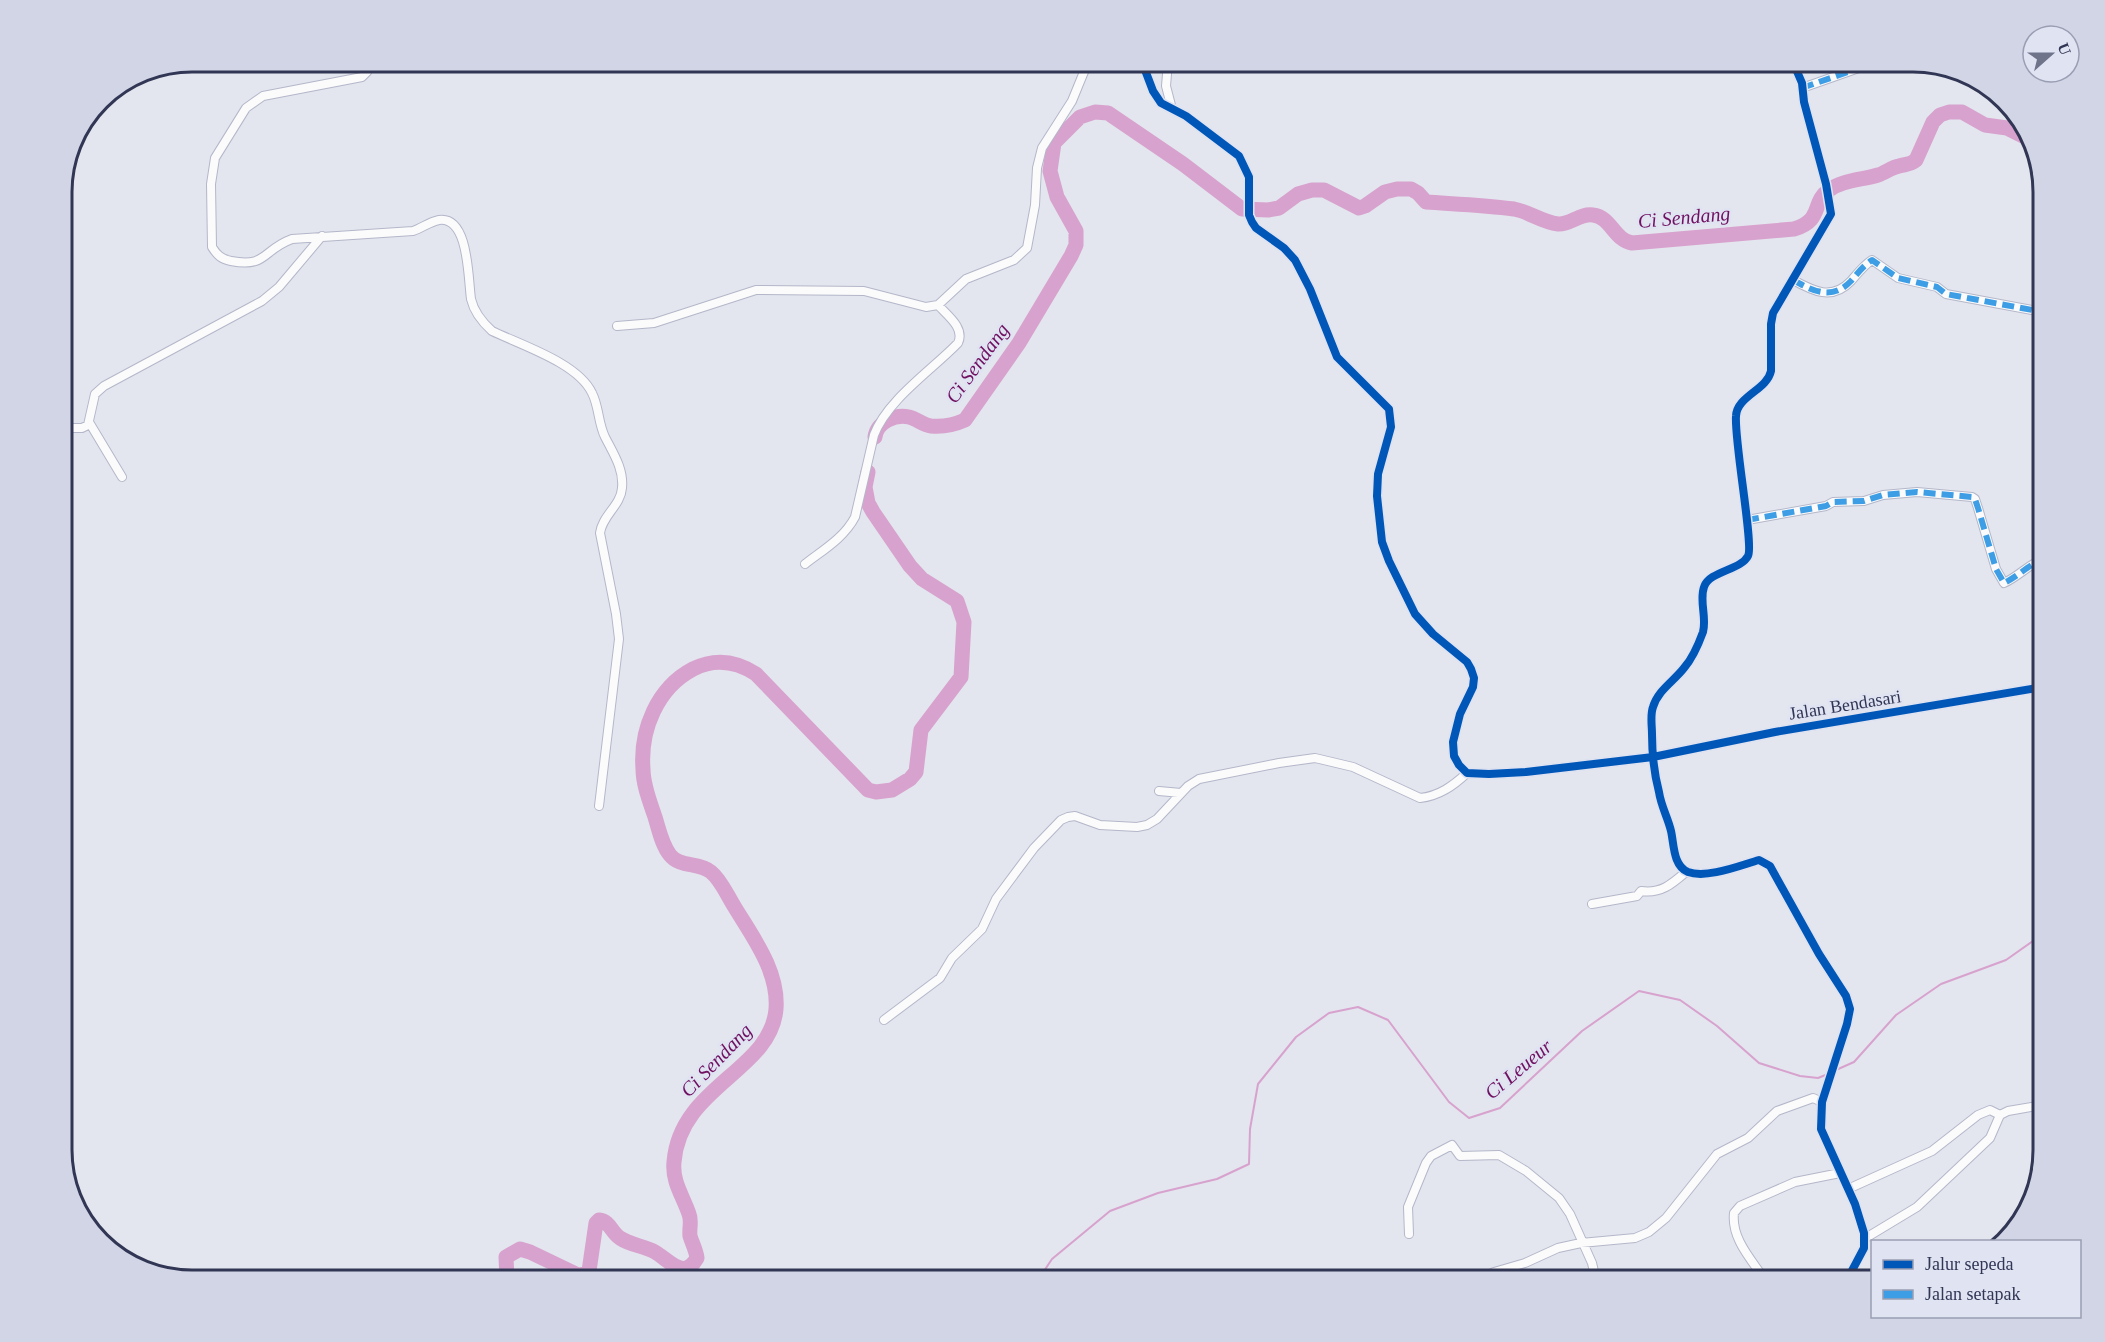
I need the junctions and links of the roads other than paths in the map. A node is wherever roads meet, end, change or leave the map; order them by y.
1 (367, 72) edge
2 (1084, 72) edge
3 (1146, 72) edge
4 (1167, 72) edge
5 (1796, 72) edge
6 (1848, 72) edge
7 (1802, 88) junction
8 (1172, 109) junction
9 (322, 237) junction
10 (1793, 280) junction
11 (938, 305) junction
12 (2033, 310) edge
13 (617, 326) dead end
14 (89, 422) junction
15 (72, 428) edge
16 (122, 477) dead end
17 (1747, 520) junction
18 (805, 564) dead end
19 (2033, 564) edge
20 (2033, 689) edge
21 (1653, 757) junction
22 (1467, 773) junction
23 (1159, 791) dead end
24 (1181, 793) junction
25 (599, 806) dead end
26 (1687, 871) junction
27 (1592, 903) dead end
28 (884, 1020) dead end
29 (1822, 1101) junction
30 (2033, 1107) edge
31 (2000, 1115) junction
32 (1840, 1173) junction
33 (1848, 1189) junction
34 (1409, 1234) dead end
35 (1864, 1239) junction
36 (1581, 1243) junction
37 (1501, 1270) edge
38 (1594, 1270) edge
39 (1757, 1270) edge
40 (1853, 1270) edge

1 - 9 street
2 - 11 street
3 - 8 street
4 - 8 street
5 - 7 street
6 - 7 street
7 - 10 street
8 - 22 street
9 - 14 street
9 - 25 street
10 - 12 street
10 - 17 street
11 - 13 street
11 - 18 street
14 - 15 street
14 - 16 street
17 - 19 street
17 - 21 street
20 - 21 street, Jalan Bendasari
21 - 22 street, Jalan Bendasari
21 - 26 street
22 - 24 street
23 - 24 street
24 - 28 street
26 - 27 street
26 - 29 street
29 - 32 street
29 - 36 street
30 - 31 street
31 - 33 street
31 - 35 street
32 - 33 street
32 - 39 street
33 - 35 street
34 - 36 street
35 - 40 street
36 - 37 street
36 - 38 street

